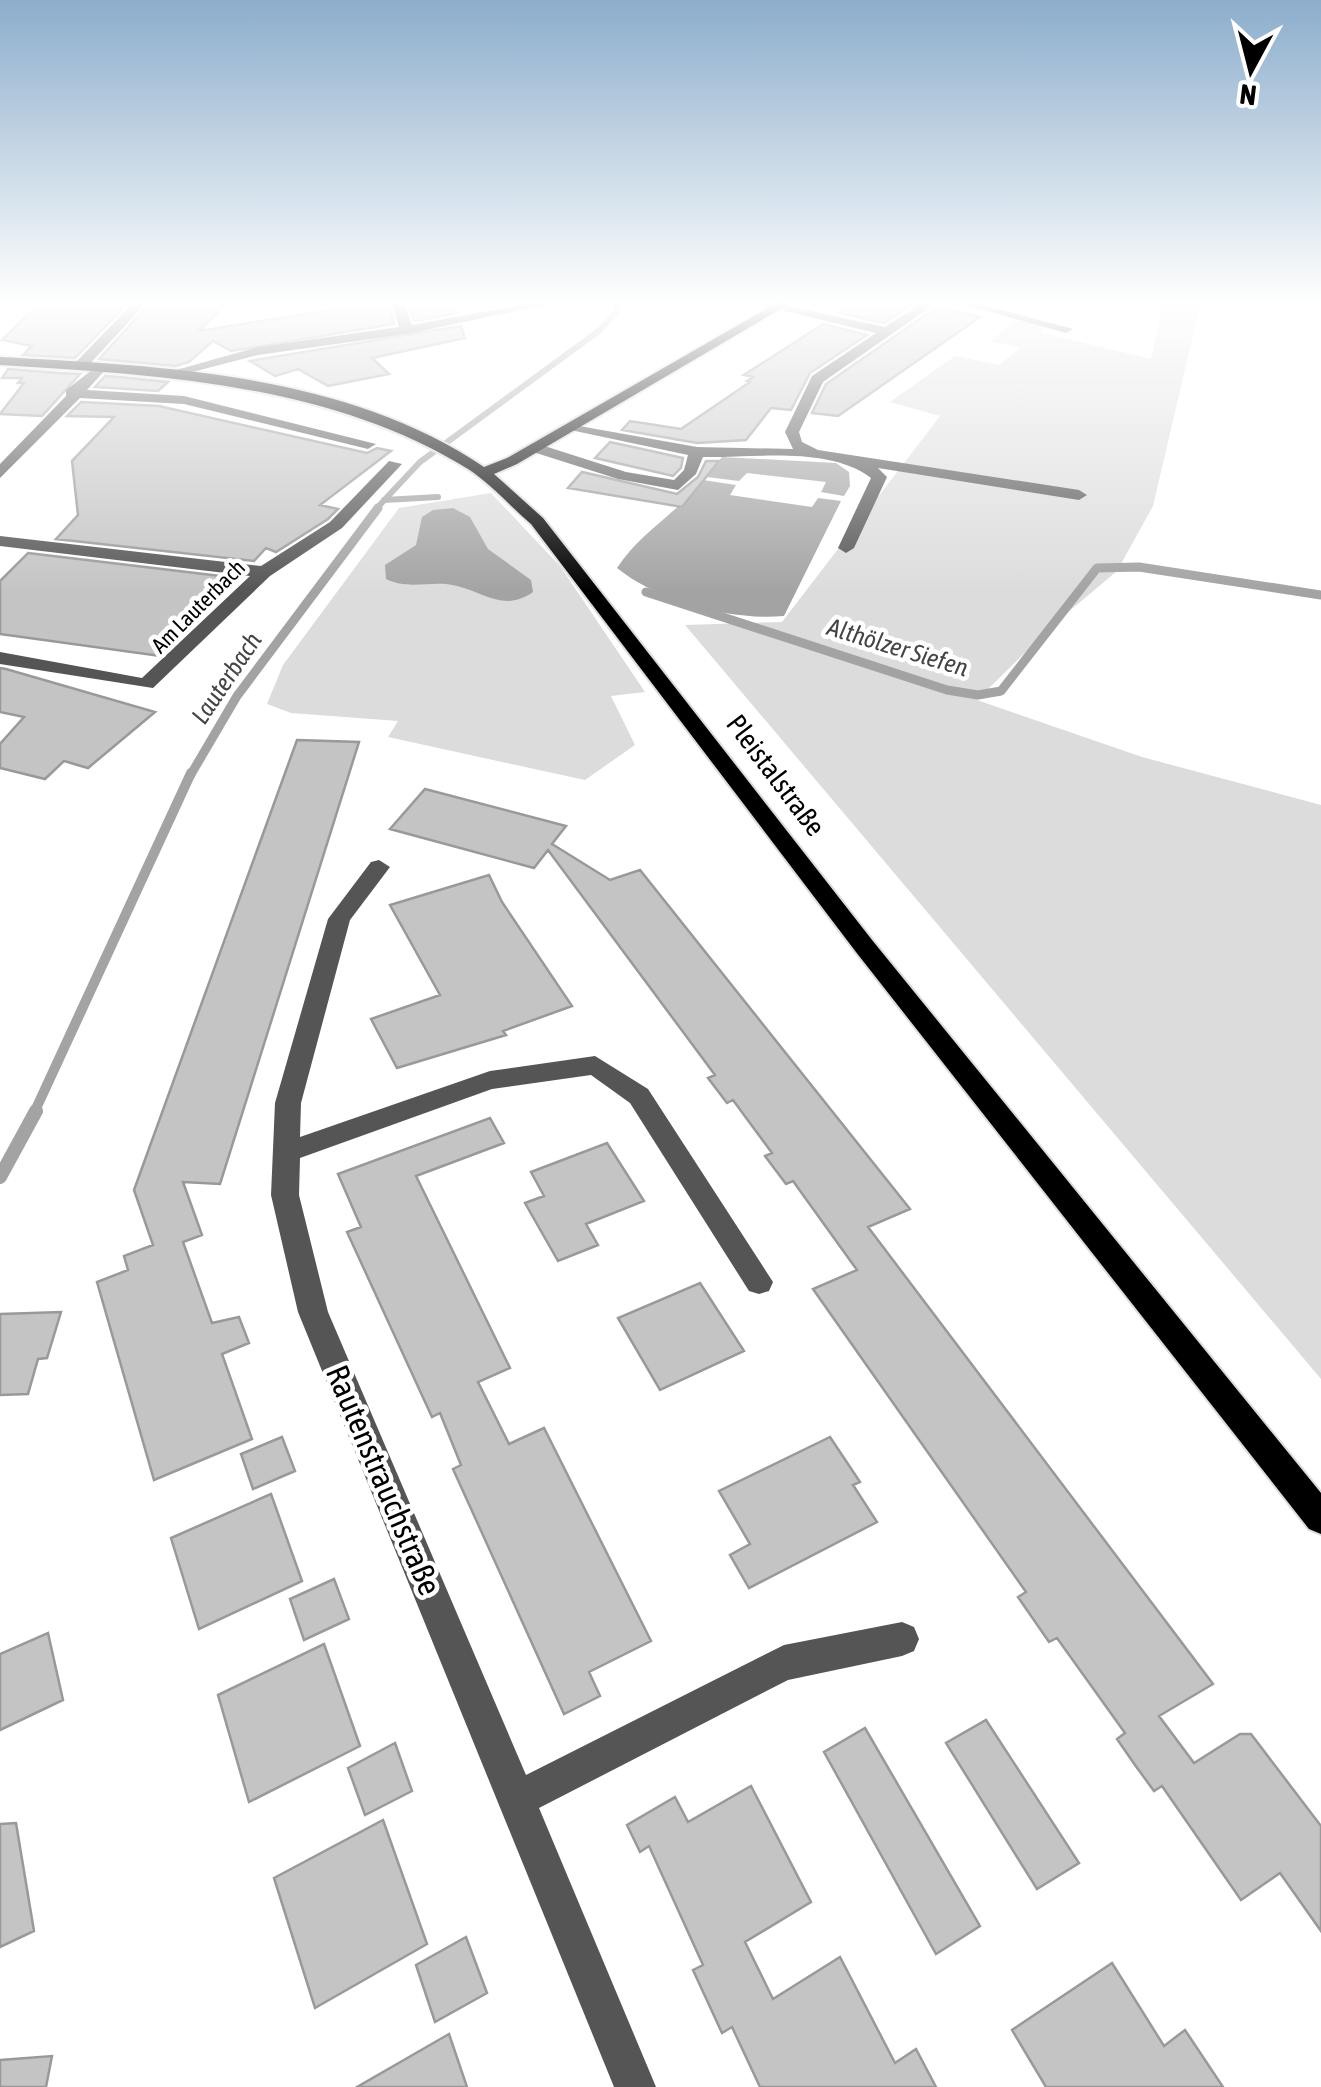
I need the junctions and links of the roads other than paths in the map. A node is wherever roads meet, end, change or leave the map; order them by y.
1 (67, 398) edge
2 (158, 398) edge
3 (304, 398) edge
4 (619, 398) edge
5 (806, 398) edge
6 (568, 428) junction
7 (792, 432) junction
8 (368, 444) dead end
9 (535, 448) junction
10 (760, 451) junction
11 (697, 452) junction
12 (814, 454) junction
13 (394, 464) dead end
14 (862, 464) junction
15 (482, 472) junction
16 (0, 473) edge
17 (1080, 495) dead end
18 (0, 540) edge
19 (846, 548) dead end
20 (264, 572) junction
21 (0, 658) edge
22 (380, 867) dead end
23 (284, 1153) junction
24 (758, 1282) dead end
25 (1321, 1518) edge
26 (902, 1639) dead end
27 (517, 1798) junction
28 (635, 2087) edge

1 - 16 street
2 - 8 street
3 - 15 main road, Pleistalstraße
4 - 6 main road
5 - 7 street
6 - 9 main road
6 - 11 street
7 - 10 street
7 - 12 street
9 - 11 street
9 - 15 main road
10 - 11 street
10 - 12 street
12 - 14 street
13 - 20 street, Am Lauterbach
14 - 17 street
14 - 19 street
15 - 25 main road, Pleistalstraße
18 - 20 street
20 - 21 street, Am Lauterbach
22 - 23 street, Rautenstrauchstraße
23 - 24 street
23 - 27 street, Rautenstrauchstraße
26 - 27 street
27 - 28 street, Rautenstrauchstraße

